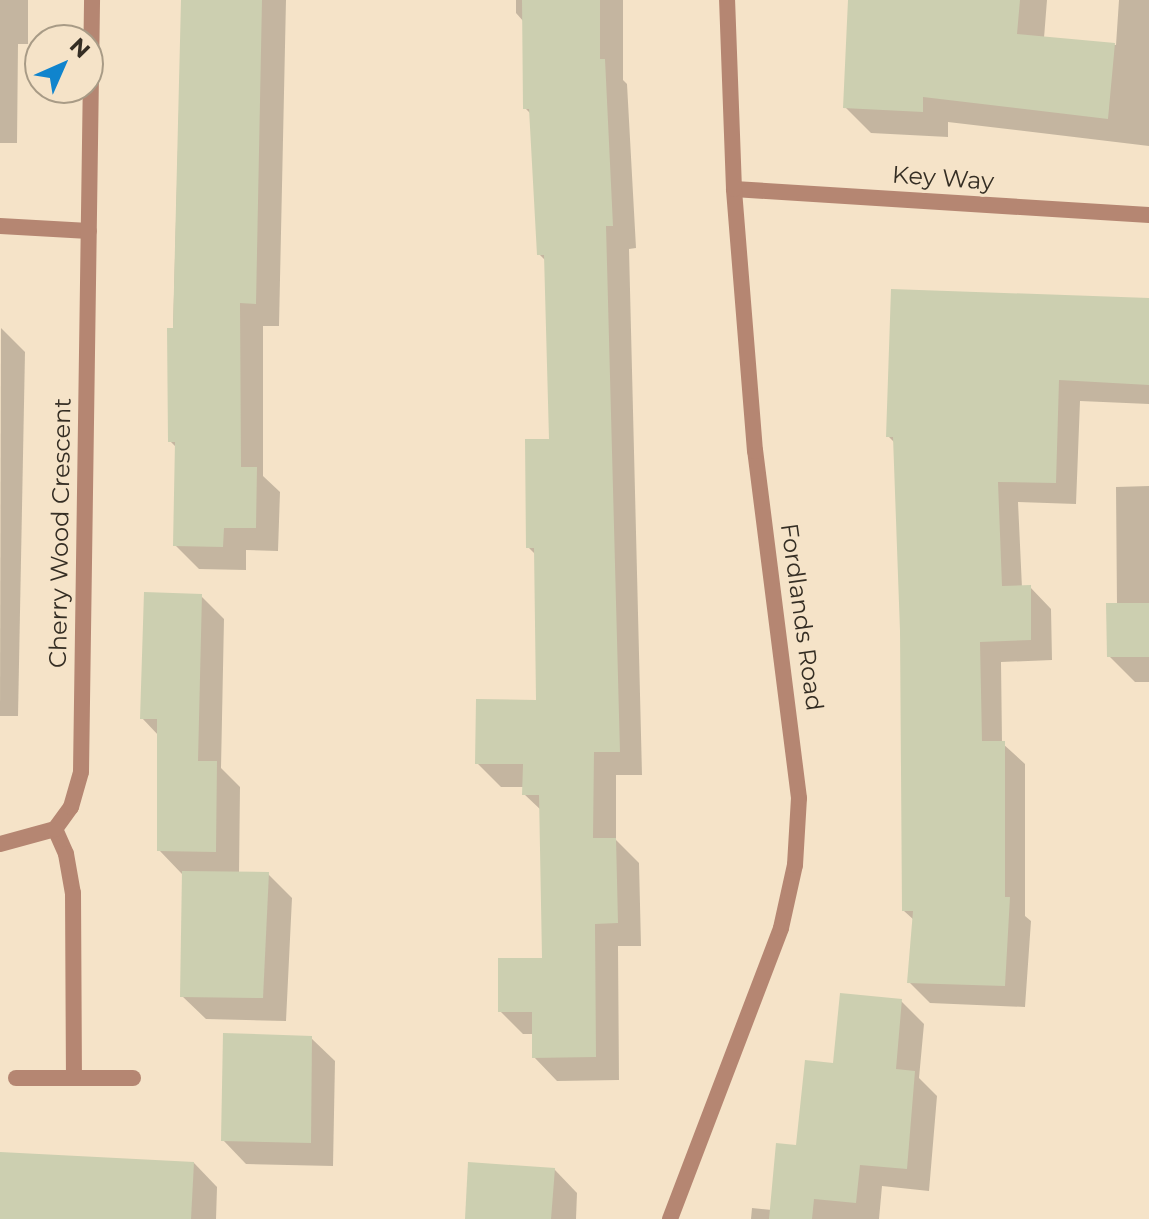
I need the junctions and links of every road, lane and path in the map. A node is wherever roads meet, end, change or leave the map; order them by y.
1 (92, 0) edge
2 (727, 0) edge
3 (734, 189) junction
4 (1149, 215) edge
5 (0, 226) edge
6 (89, 231) junction
7 (55, 829) junction
8 (0, 844) edge
9 (16, 1078) dead end
10 (74, 1078) junction
11 (133, 1078) dead end
12 (670, 1219) edge

1 - 6 street, Cherry Wood Crescent
2 - 3 street, Fordlands Road
3 - 4 street, Key Way
3 - 12 street, Fordlands Road
5 - 6 street
6 - 7 street, Cherry Wood Crescent
7 - 8 street
7 - 10 street
9 - 10 street
10 - 11 street

